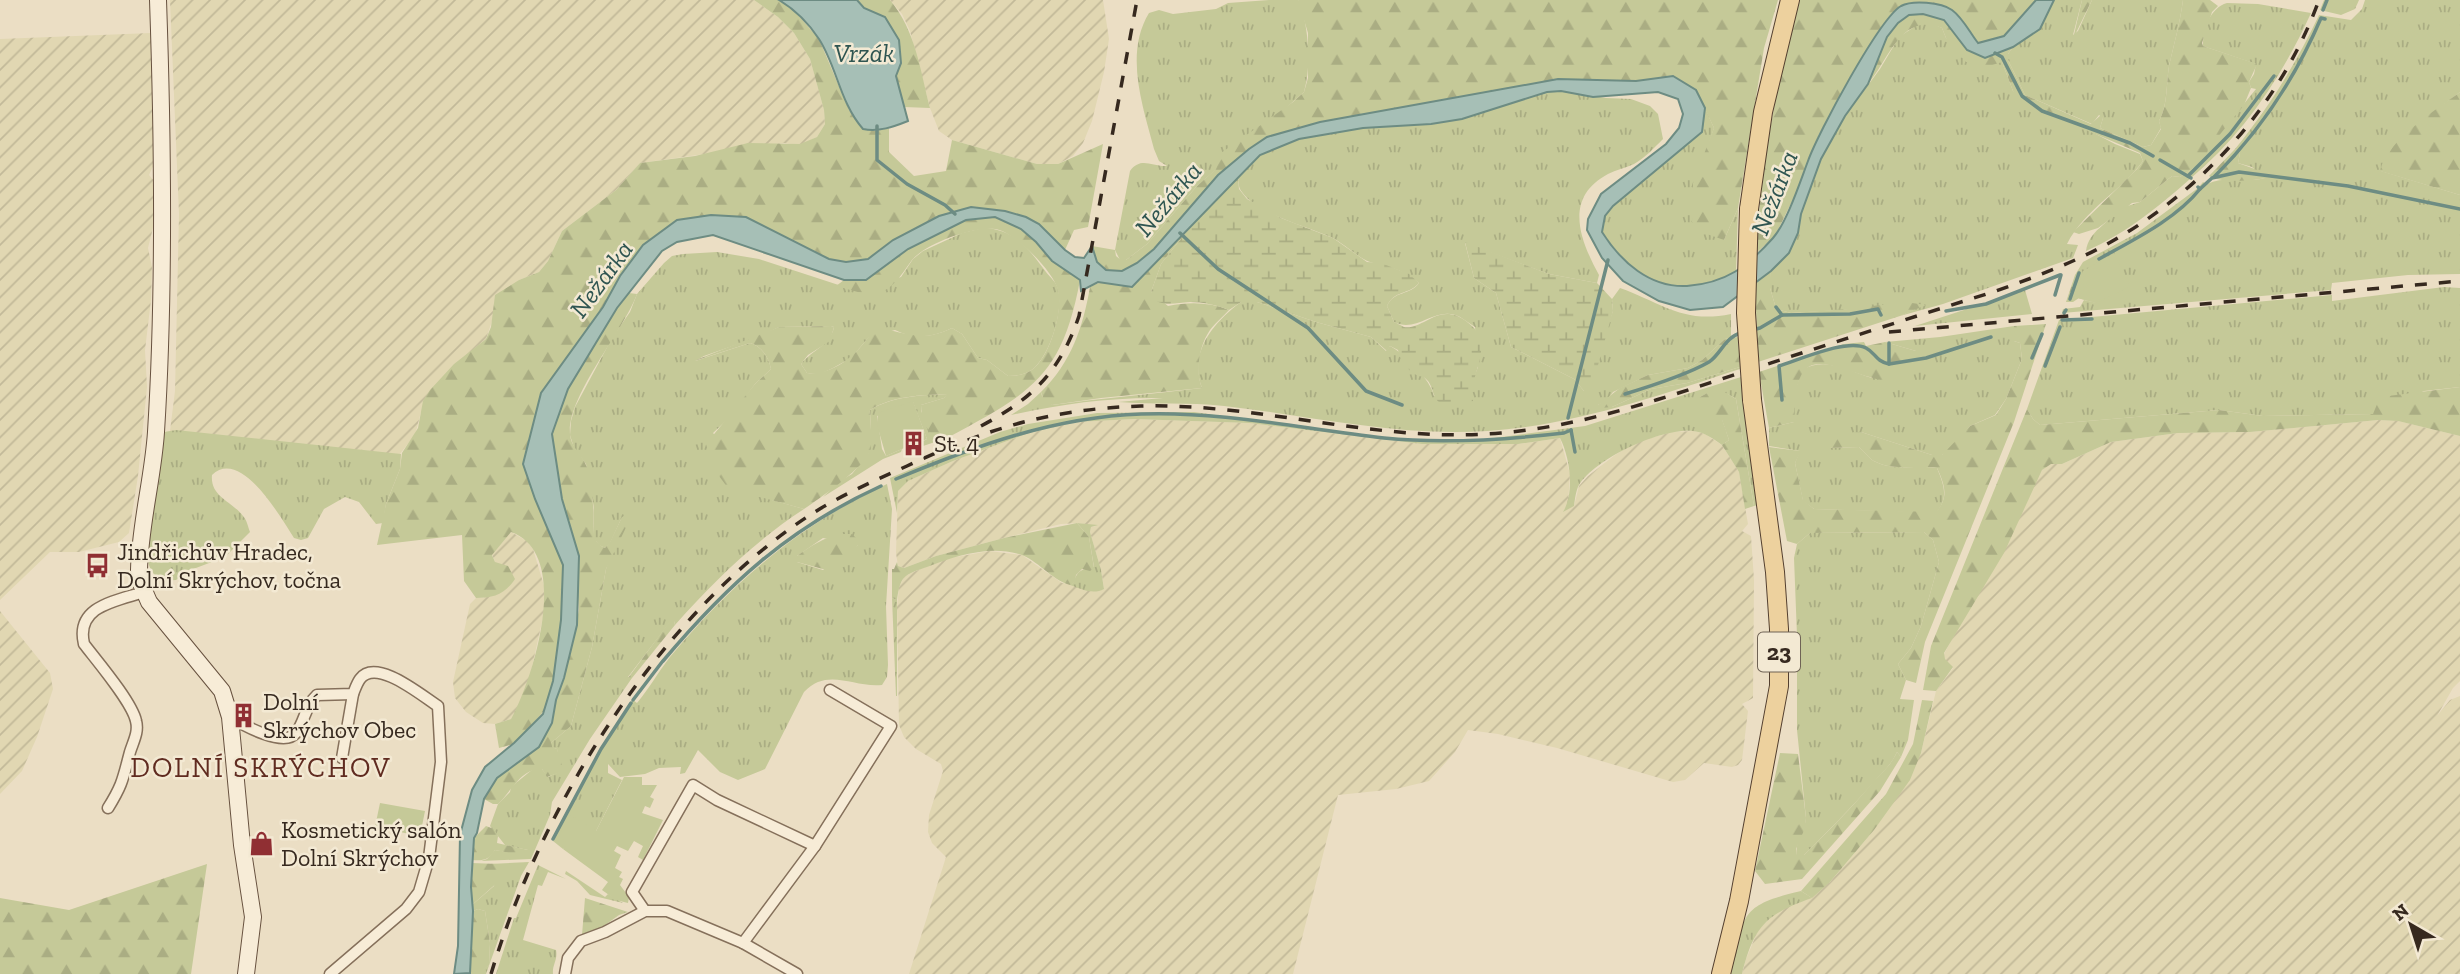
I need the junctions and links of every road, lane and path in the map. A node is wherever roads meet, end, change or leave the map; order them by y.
1 (158, 0) edge
2 (1790, 0) edge
3 (144, 592) junction
4 (830, 690) dead end
5 (353, 694) junction
6 (230, 717) junction
7 (250, 729) junction
8 (235, 749) junction
9 (342, 758) dead end
10 (108, 807) dead end
11 (815, 846) junction
12 (645, 911) junction
13 (743, 943) junction
14 (246, 974) edge
15 (330, 974) edge
16 (565, 974) edge
17 (797, 974) edge
18 (1721, 974) edge

1 - 3 street
2 - 18 main road, 23, bridge
3 - 6 street
3 - 10 street
4 - 11 street
5 - 7 street
5 - 9 street
5 - 15 street
6 - 7 street
6 - 8 street
7 - 8 street
8 - 14 street
11 - 12 street
11 - 13 street
12 - 13 street
12 - 16 street
13 - 17 street

